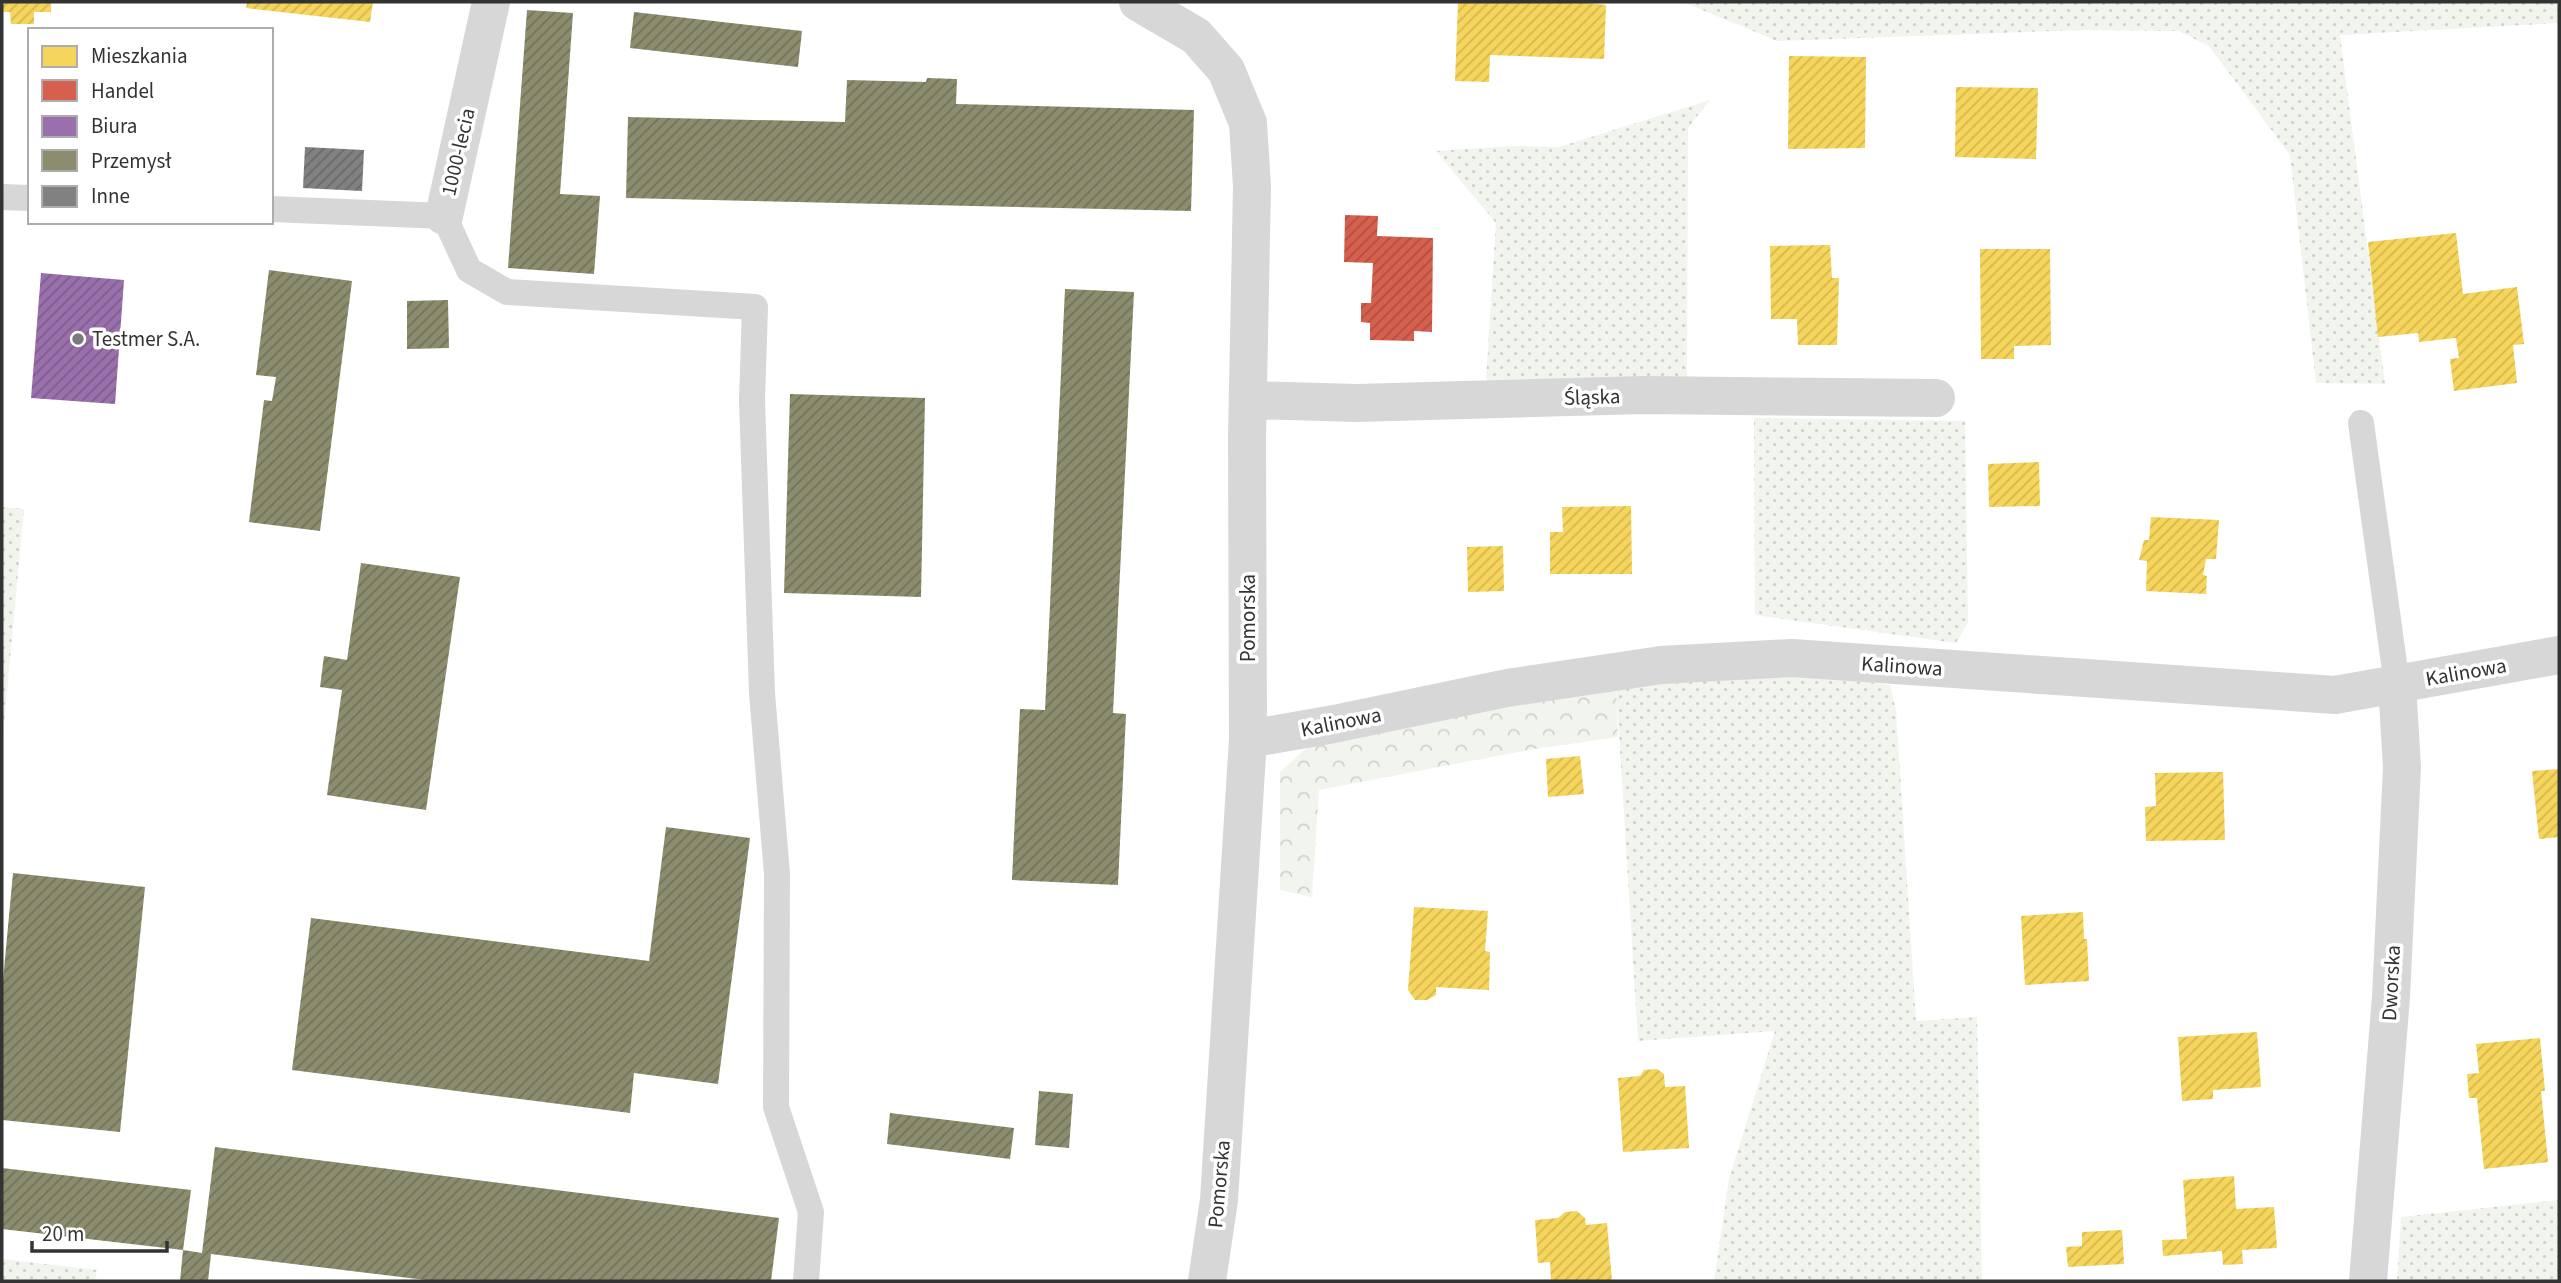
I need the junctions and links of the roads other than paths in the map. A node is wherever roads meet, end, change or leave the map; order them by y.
1 (491, 2) edge
2 (1138, 2) edge
3 (2, 197) edge
4 (28, 198) edge
5 (273, 209) edge
6 (444, 216) junction
7 (1936, 398) dead end
8 (1248, 400) junction
9 (2361, 423) dead end
10 (2559, 655) edge
11 (2397, 685) junction
12 (1248, 739) junction
13 (806, 1281) edge
14 (1208, 1281) edge
15 (2368, 1281) edge

1 - 6 street, 1000-lecia
2 - 8 street, Pomorska
3 - 4 lane
5 - 6 lane, 1000-lecia
6 - 13 lane
7 - 8 street, Śląska
8 - 12 street, Pomorska
9 - 11 lane
10 - 11 street, Kalinowa
11 - 12 street, Kalinowa
11 - 15 street, Dworska
12 - 14 street, Pomorska

